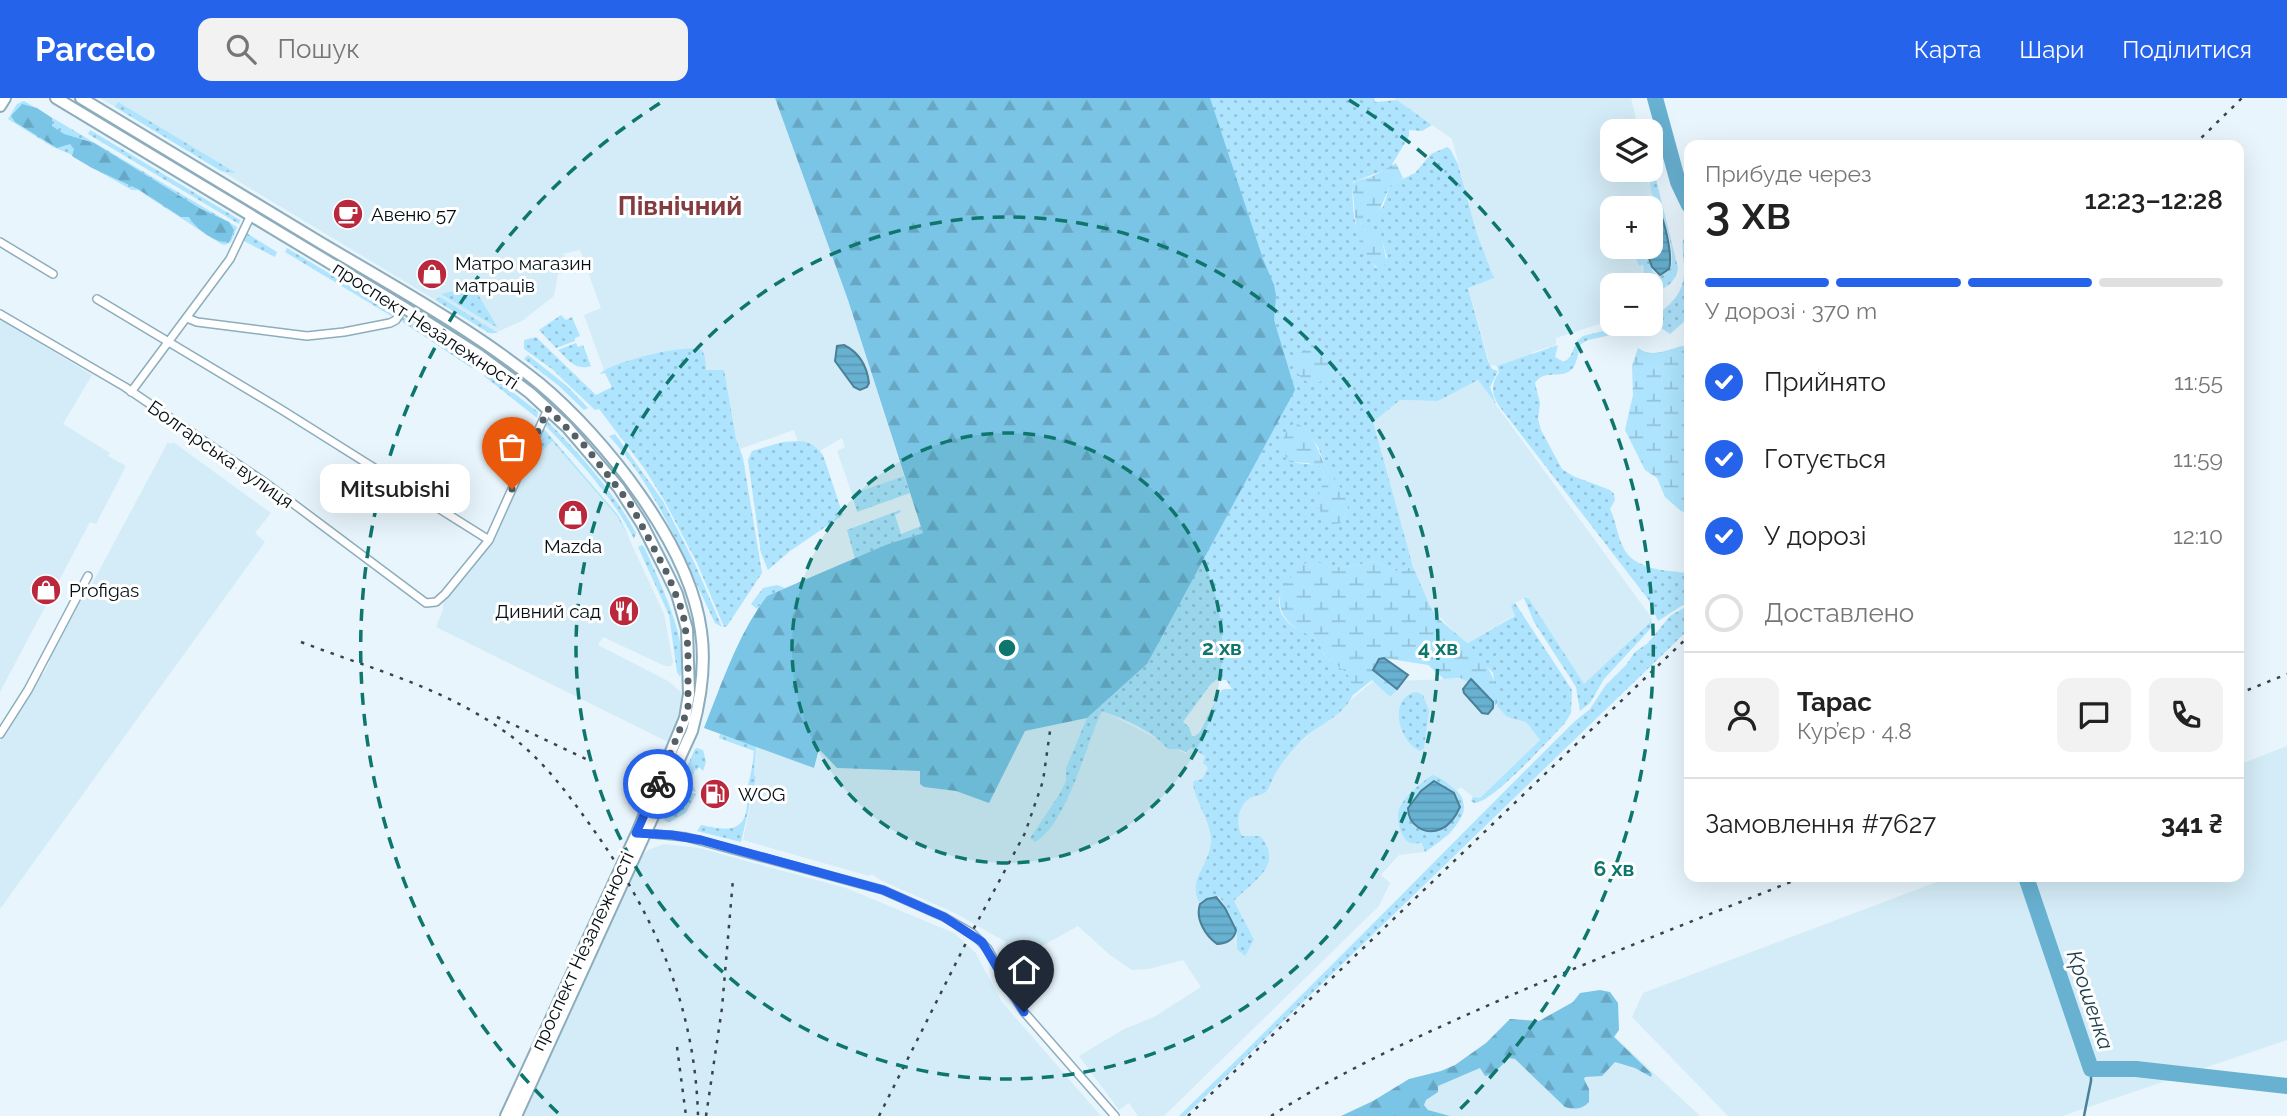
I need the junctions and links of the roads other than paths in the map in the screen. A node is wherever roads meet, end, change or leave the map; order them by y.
1 (5, 98) edge
2 (56, 98) edge
3 (81, 98) edge
4 (0, 106) edge
5 (251, 215) junction
6 (0, 242) edge
7 (53, 274) dead end
8 (97, 299) dead end
9 (403, 307) junction
10 (0, 314) edge
11 (187, 318) junction
12 (168, 344) junction
13 (131, 392) junction
14 (548, 409) junction
15 (489, 540) junction
16 (88, 576) dead end
17 (0, 734) edge
18 (641, 833) junction
19 (506, 1116) edge
20 (516, 1116) edge
21 (1115, 1116) edge

1 - 4 main road
2 - 5 main road, проспект Незалежності
3 - 18 main road, проспект Незалежності
5 - 9 main road, проспект Незалежності
5 - 11 street
6 - 7 street
8 - 12 street
9 - 11 street
9 - 14 main road, проспект Незалежності
10 - 13 street, Болгарська вулиця
11 - 12 street
12 - 13 street
12 - 15 street
13 - 15 street, Болгарська вулиця
14 - 15 street
14 - 18 main road, проспект Незалежності
16 - 17 street
18 - 19 main road, проспект Незалежності
18 - 20 main road, проспект Незалежності
18 - 21 street

